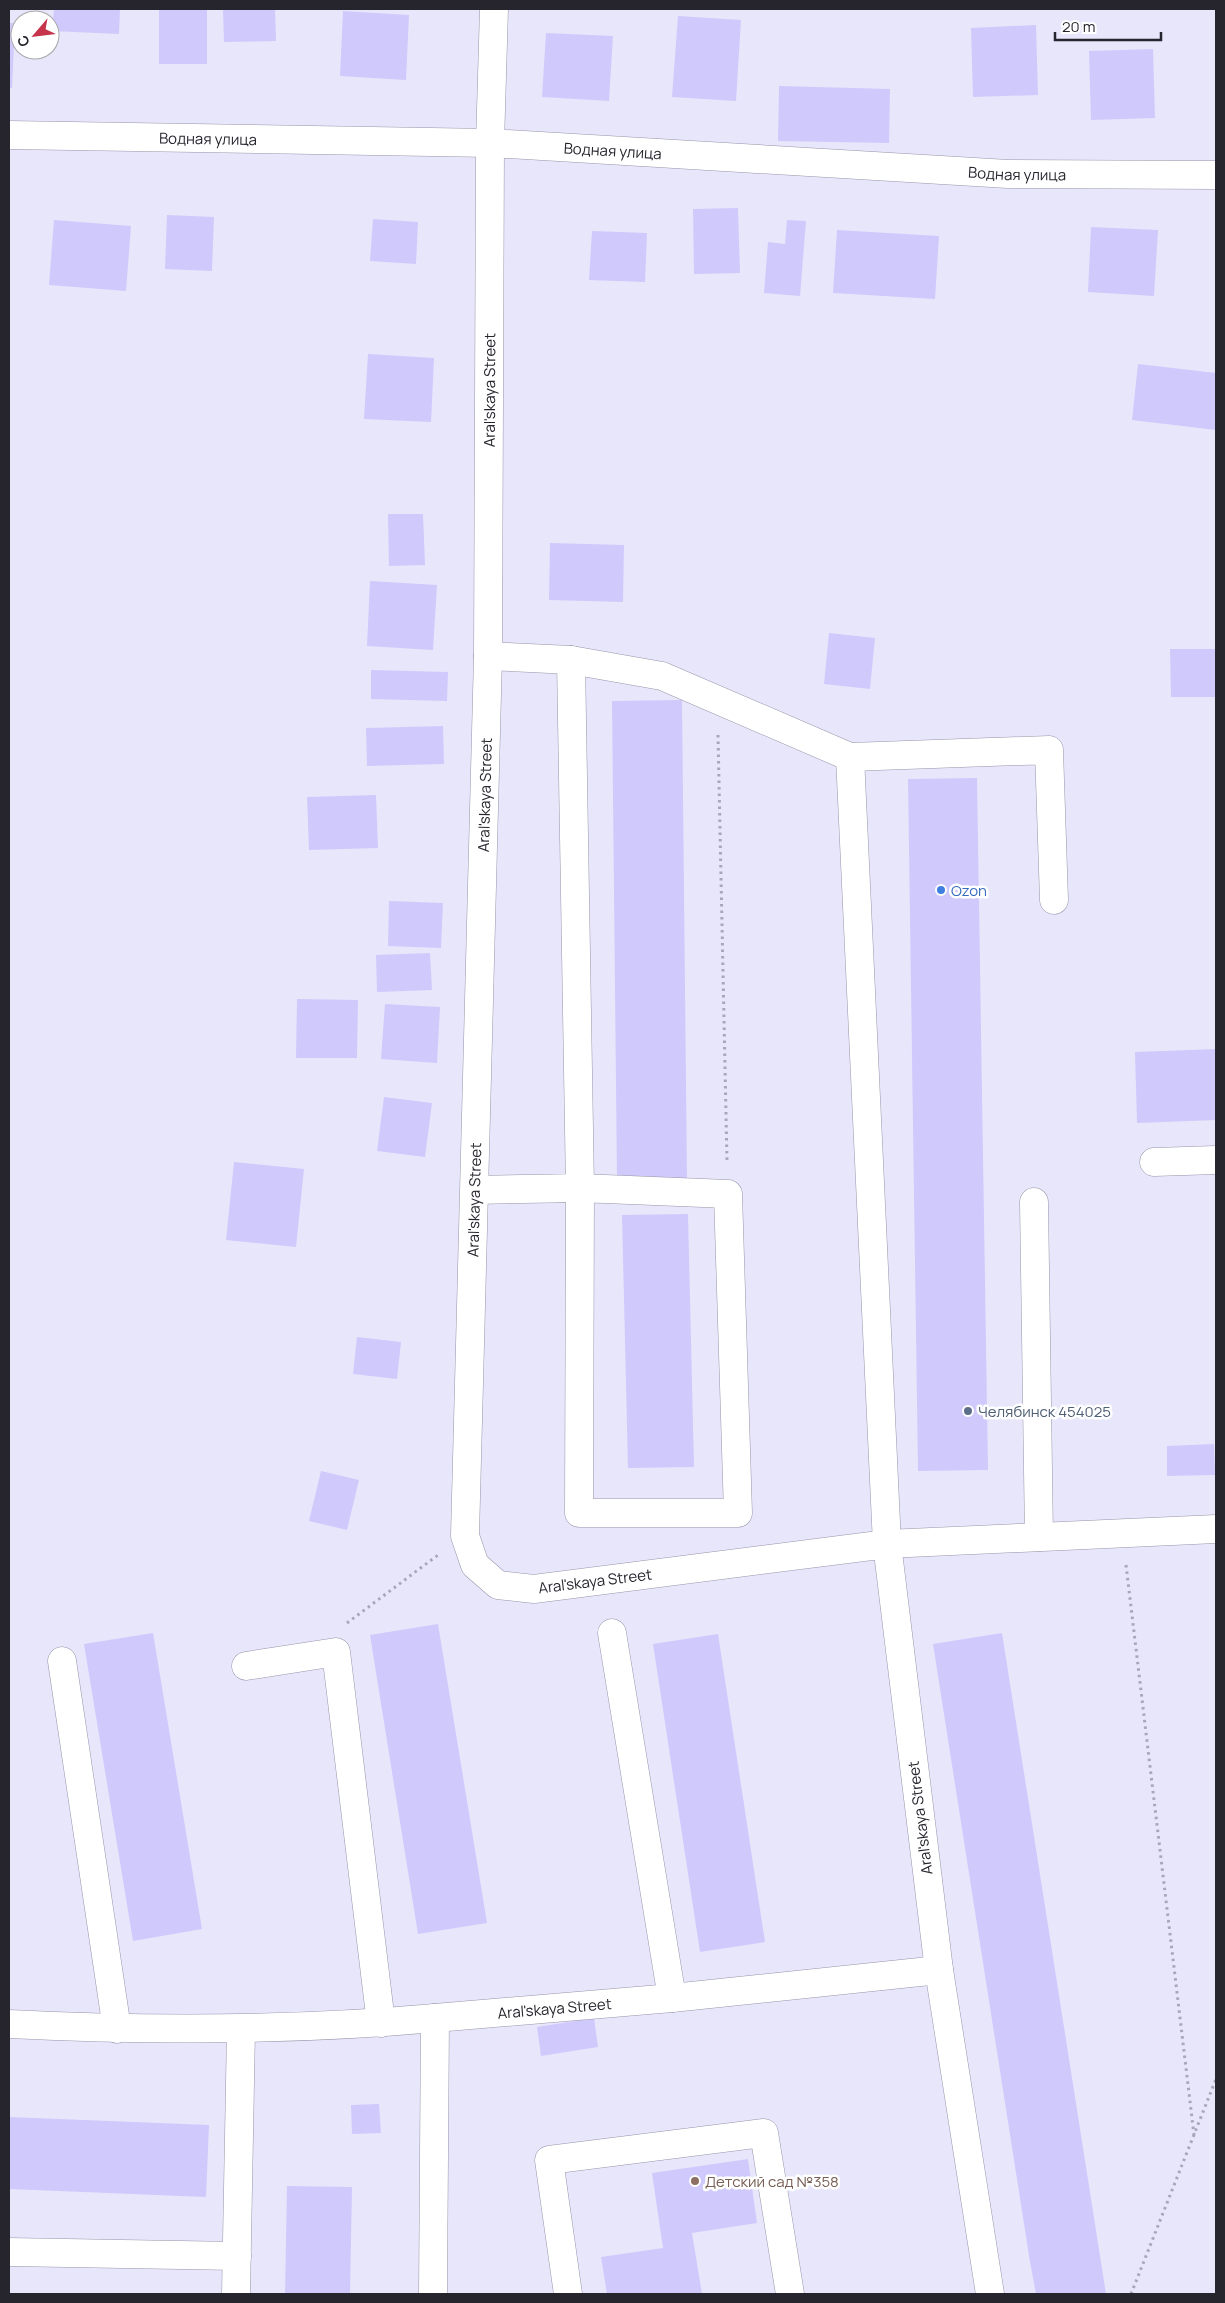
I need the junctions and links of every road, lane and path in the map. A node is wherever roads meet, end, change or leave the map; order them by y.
1 (494, 9) edge
2 (9, 135) edge
3 (490, 143) junction
4 (1216, 175) edge
5 (488, 656) junction
6 (571, 660) junction
7 (718, 700) junction
8 (850, 757) junction
9 (1054, 900) dead end
10 (1216, 1160) edge
11 (1154, 1162) dead end
12 (580, 1188) junction
13 (475, 1190) junction
14 (728, 1194) junction
15 (1034, 1202) dead end
16 (1216, 1529) edge
17 (1122, 1534) junction
18 (465, 1536) junction
19 (1040, 1537) junction
20 (887, 1544) junction
21 (612, 1633) dead end
22 (336, 1652) junction
23 (62, 1662) dead end
24 (246, 1666) dead end
25 (939, 1970) junction
26 (672, 1998) junction
27 (435, 2018) junction
28 (381, 2023) junction
29 (9, 2024) edge
30 (117, 2029) junction
31 (242, 2030) junction
32 (1216, 2079) edge
33 (1194, 2136) junction
34 (9, 2252) edge
35 (237, 2256) junction
36 (236, 2294) edge
37 (433, 2294) edge
38 (568, 2294) edge
39 (790, 2294) edge
40 (990, 2294) edge
41 (1130, 2294) edge

1 - 3 street, Aral'skaya Street
2 - 3 street, Водная улица
3 - 4 street, Водная улица
3 - 5 street, Aral'skaya Street
5 - 6 street
5 - 13 street, Aral'skaya Street
6 - 7 street
6 - 12 street
7 - 8 street
7 - 14 path
8 - 9 street
8 - 20 street
10 - 11 street
12 - 13 street
12 - 14 street
12 - 14 street
13 - 18 street, Aral'skaya Street
15 - 19 street
16 - 17 street
17 - 19 street
17 - 33 path
18 - 20 street, Aral'skaya Street
18 - 22 path
19 - 20 street
20 - 25 street, Aral'skaya Street
21 - 26 street
22 - 24 street
22 - 28 street
23 - 30 street
25 - 26 street, Aral'skaya Street
25 - 40 street
26 - 27 street, Aral'skaya Street
27 - 28 street, Aral'skaya Street
27 - 37 street
28 - 31 street, Aral'skaya Street
29 - 30 street, Aral'skaya Street
30 - 31 street, Aral'skaya Street
31 - 35 street
32 - 33 path
33 - 41 path
34 - 35 street
35 - 36 street
38 - 39 street

